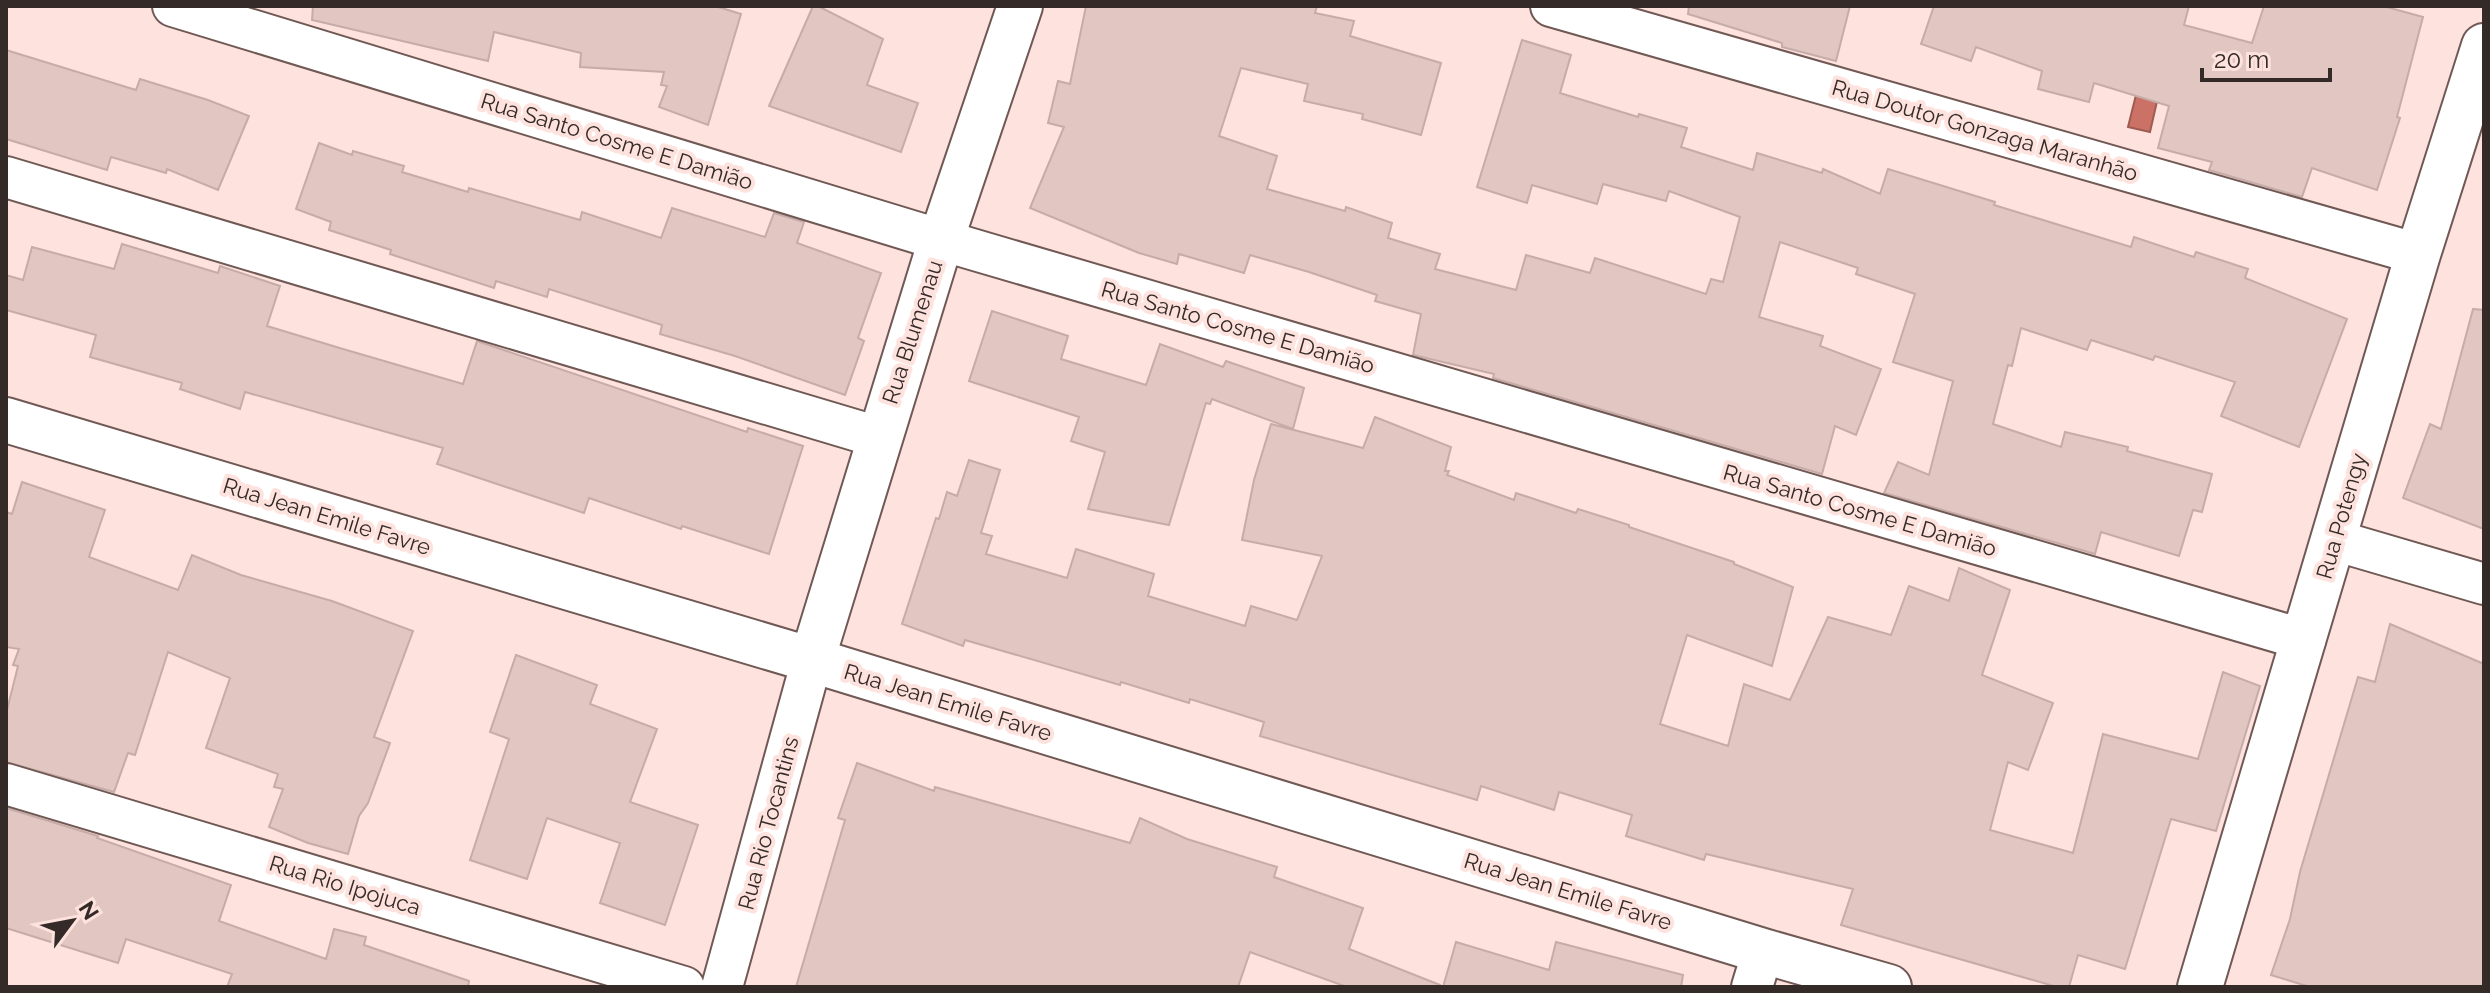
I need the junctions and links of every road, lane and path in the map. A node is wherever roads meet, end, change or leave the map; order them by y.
1 (173, 6) edge
2 (1020, 6) edge
3 (1551, 6) edge
4 (2484, 46) edge
5 (6, 177) edge
6 (941, 240) junction
7 (2418, 254) junction
8 (6, 420) edge
9 (865, 433) junction
10 (2334, 540) junction
11 (2484, 584) edge
12 (2305, 640) junction
13 (812, 660) junction
14 (6, 784) edge
15 (1758, 969) edge
16 (684, 987) edge
17 (722, 987) edge
18 (1889, 987) edge
19 (2200, 987) edge

1 - 6 street, Rua Santo Cosme E Damião
2 - 6 main road, Rua Blumenau
3 - 7 street, Rua Doutor Gonzaga Maranhão
4 - 7 main road, Rua Potengy
5 - 9 street
6 - 9 main road, Rua Blumenau
6 - 12 street, Rua Santo Cosme E Damião
7 - 10 main road, Rua Potengy
8 - 13 main road, Rua Jean Emile Favre
9 - 13 main road, Rua Blumenau
10 - 11 street
10 - 12 main road, Rua Potengy
12 - 19 main road, Rua Potengy
13 - 15 main road, Rua Jean Emile Favre
13 - 17 street, Rua Rio Tocantins
14 - 16 street, Rua Rio Ipojuca
15 - 18 main road, Rua Jean Emile Favre

